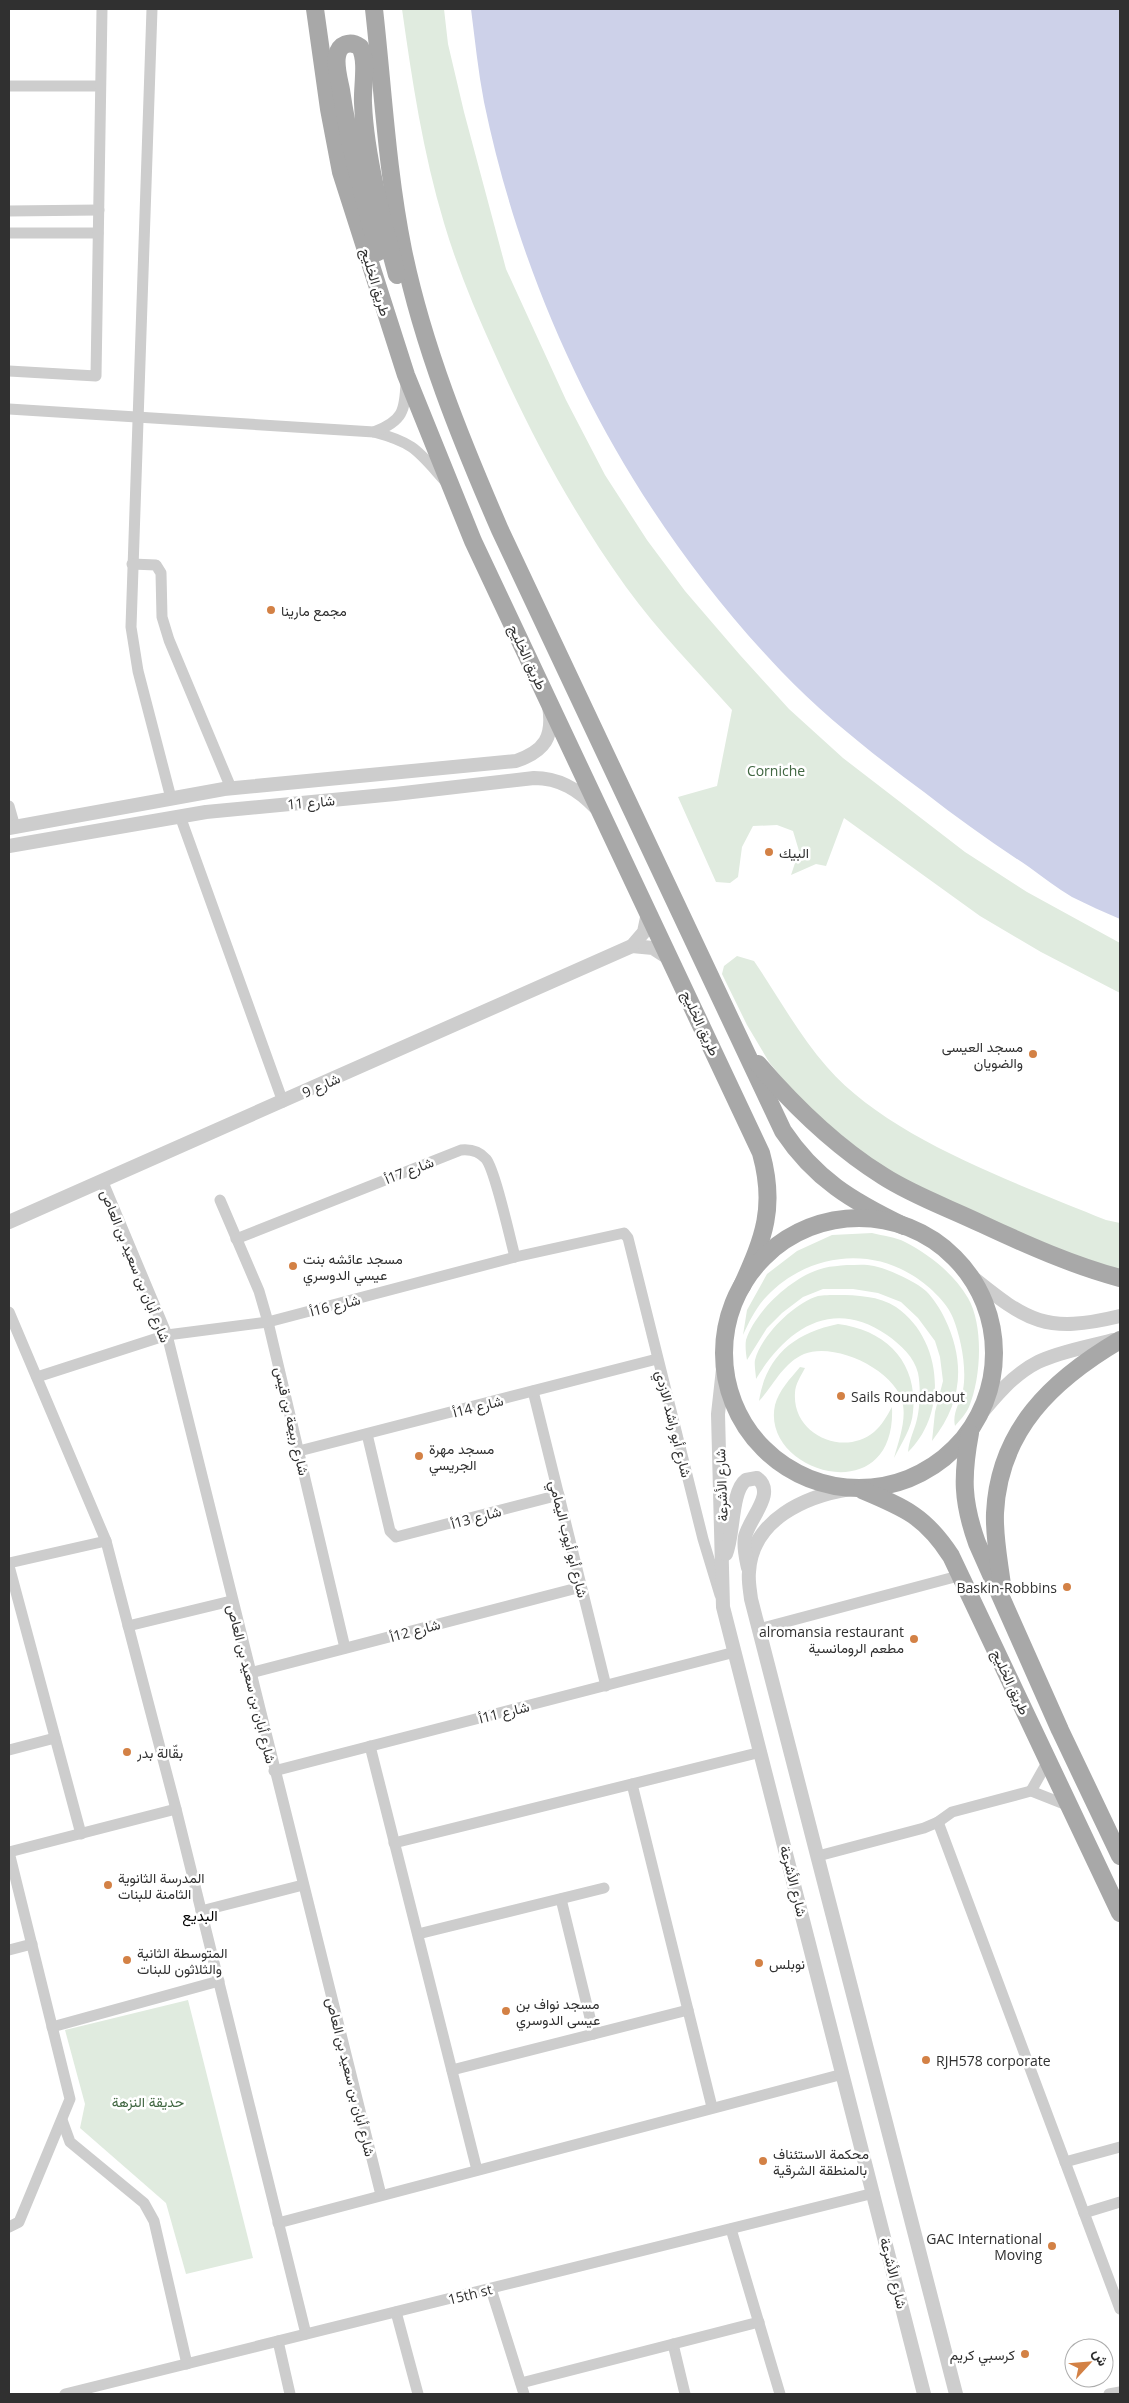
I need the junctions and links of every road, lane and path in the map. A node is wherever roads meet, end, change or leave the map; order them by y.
1 (102, 9) edge
2 (152, 9) edge
3 (315, 9) edge
4 (374, 9) edge
5 (9, 86) edge
6 (100, 86) junction
7 (98, 210) junction
8 (9, 211) edge
9 (9, 233) edge
10 (98, 233) junction
11 (394, 337) junction
12 (9, 371) edge
13 (406, 376) junction
14 (9, 409) edge
15 (137, 418) junction
16 (374, 432) junction
17 (467, 454) junction
18 (449, 486) junction
19 (132, 564) junction
20 (548, 698) junction
21 (393, 773) junction
22 (231, 788) junction
23 (395, 794) junction
24 (171, 798) junction
25 (9, 806) edge
26 (602, 815) junction
27 (180, 816) junction
28 (12, 828) edge
29 (9, 846) edge
30 (648, 913) junction
31 (632, 946) junction
32 (671, 960) junction
33 (738, 1036) junction
34 (283, 1102) junction
35 (102, 1180) junction
36 (220, 1200) dead end
37 (9, 1222) edge
38 (904, 1226) junction
39 (236, 1238) junction
40 (628, 1241) joint
41 (515, 1257) junction
42 (970, 1276) junction
43 (1120, 1278) edge
44 (742, 1286) junction
45 (9, 1312) edge
46 (1120, 1316) edge
47 (268, 1322) junction
48 (12, 1326) edge
49 (167, 1336) junction
50 (1120, 1339) edge
51 (658, 1360) junction
52 (724, 1360) junction
53 (37, 1377) junction
54 (533, 1392) junction
55 (973, 1425) junction
56 (367, 1434) junction
57 (299, 1451) junction
58 (855, 1489) junction
59 (559, 1495) junction
60 (106, 1541) junction
61 (722, 1561) junction
62 (9, 1564) edge
63 (749, 1571) junction
64 (962, 1575) junction
65 (581, 1586) junction
66 (231, 1601) junction
67 (1005, 1603) junction
68 (723, 1607) junction
69 (128, 1626) junction
70 (759, 1629) junction
71 (345, 1648) junction
72 (735, 1652) junction
73 (250, 1673) junction
74 (606, 1686) junction
75 (55, 1738) junction
76 (370, 1746) junction
77 (9, 1750) edge
78 (760, 1752) junction
79 (1048, 1761) junction
80 (274, 1771) junction
81 (632, 1784) junction
82 (1031, 1791) junction
83 (1069, 1806) junction
84 (176, 1809) junction
85 (938, 1822) junction
86 (81, 1834) junction
87 (394, 1843) junction
88 (9, 1852) edge
89 (818, 1856) junction
90 (1120, 1856) edge
91 (303, 1885) junction
92 (604, 1888) dead end
93 (561, 1899) junction
94 (201, 1911) junction
95 (1120, 1913) edge
96 (418, 1934) junction
97 (32, 1944) junction
98 (9, 1950) edge
99 (219, 1981) junction
100 (688, 2010) junction
101 (52, 2027) junction
102 (594, 2034) junction
103 (452, 2070) junction
104 (843, 2074) junction
105 (712, 2107) junction
106 (62, 2120) junction
107 (1120, 2147) edge
108 (1064, 2162) junction
109 (477, 2170) junction
110 (874, 2193) junction
111 (381, 2195) junction
112 (1120, 2202) edge
113 (1084, 2214) junction
114 (278, 2223) junction
115 (9, 2227) edge
116 (731, 2229) junction
117 (491, 2289) junction
118 (1120, 2309) edge
119 (396, 2312) junction
120 (759, 2322) junction
121 (306, 2334) junction
122 (278, 2341) junction
123 (673, 2344) junction
124 (187, 2364) junction
125 (522, 2388) edge
126 (106, 2389) edge
127 (1120, 2392) edge
128 (65, 2394) edge
129 (290, 2394) edge
130 (418, 2394) edge
131 (686, 2394) edge
132 (780, 2394) edge
133 (924, 2394) edge
134 (956, 2394) edge
135 (1109, 2394) edge

1 - 6 street
2 - 15 street
3 - 11 main road, طريق الخليج
4 - 17 main road, طريق الخليج
5 - 6 street
6 - 7 street
7 - 8 street
7 - 10 street
9 - 10 street
10 - 12 street
11 - 13 main road, طريق الخليج
11 - 17 main road
13 - 16 street
13 - 18 main road, طريق الخليج
14 - 15 street
15 - 16 street
15 - 19 street
16 - 18 street
17 - 33 main road, طريق الخليج
18 - 20 main road, طريق الخليج
19 - 22 street
19 - 24 street
20 - 21 street, شارع 11
20 - 26 main road, طريق الخليج
21 - 22 street, شارع 11
21 - 23 street
22 - 24 street, شارع 11
23 - 26 street, شارع 11
23 - 27 street, شارع 11
24 - 28 street, شارع 11
25 - 28 street
26 - 30 main road, طريق الخليج
27 - 29 street, شارع 11
27 - 34 street
30 - 31 street
30 - 32 main road, طريق الخليج
31 - 32 street
31 - 34 street, شارع 9
32 - 44 main road, طريق الخليج
33 - 38 main road, طريق الخليج
33 - 43 main road
34 - 35 street, شارع 9
35 - 37 street, شارع 9
35 - 49 street, شارع أبان بن سعيد بن العاص
36 - 39 street, شارع ربيعة بن قيس
38 - 42 main road
38 - 44 main road
39 - 41 street, شارع 17أ
39 - 47 street, شارع ربيعة بن قيس
40 - 41 street, شارع 16أ
40 - 51 street, شارع أبو راشد الازدي
41 - 47 street, شارع 16أ
42 - 46 street
42 - 55 main road
44 - 52 main road
45 - 48 street
47 - 49 street, شارع 16أ
47 - 57 street, شارع ربيعة بن قيس
48 - 53 street
49 - 53 street, شارع 16أ
49 - 66 street, شارع أبان بن سعيد بن العاص
50 - 55 street
50 - 67 main road
51 - 54 street, شارع 14أ
51 - 68 street, شارع أبو راشد الازدي
52 - 58 main road
52 - 61 street, شارع الأشرعة
53 - 60 street
54 - 56 street, شارع 14أ
54 - 59 street, شارع أبو أيوب اليمامي
55 - 58 main road
55 - 67 main road, طريق الخليج
56 - 57 street, شارع 14أ
56 - 59 street, شارع 13أ
57 - 71 street, شارع ربيعة بن قيس
58 - 63 street, شارع الأشرعة
58 - 64 main road, طريق الخليج
59 - 65 street, شارع أبو أيوب اليمامي
60 - 62 street
60 - 69 street
61 - 63 street
61 - 68 street, شارع الأشرعة
62 - 75 street
63 - 70 street, شارع الأشرعة
64 - 70 street
64 - 79 main road, طريق الخليج
65 - 71 street, شارع 12أ
65 - 74 street, شارع أبو أيوب اليمامي
66 - 69 street
66 - 73 street, شارع أبان بن سعيد بن العاص
67 - 90 main road, طريق الخليج
68 - 72 street, شارع الأشرعة
69 - 84 street
70 - 89 street, شارع الأشرعة
71 - 73 street, شارع 12أ
72 - 74 street, شارع 11أ
72 - 78 street, شارع الأشرعة
73 - 80 street, شارع أبان بن سعيد بن العاص
74 - 76 street, شارع 11أ
75 - 77 street
75 - 86 street
76 - 80 street, شارع 11أ
76 - 87 street
78 - 81 street
78 - 104 street, شارع الأشرعة
79 - 82 street
79 - 83 main road, طريق الخليج
80 - 91 street, شارع أبان بن سعيد بن العاص
81 - 87 street
81 - 100 street
82 - 83 street
82 - 85 street
83 - 95 main road, طريق الخليج
84 - 86 street
84 - 94 street
85 - 89 street
85 - 108 street
86 - 88 street
87 - 96 street
88 - 97 street
89 - 134 street, شارع الأشرعة
91 - 94 street
91 - 111 street, شارع أبان بن سعيد بن العاص
92 - 93 street
93 - 96 street
93 - 102 street
94 - 99 street
96 - 103 street
97 - 98 street
97 - 101 street
99 - 101 street
99 - 114 street
100 - 102 street
100 - 105 street
101 - 106 street
102 - 103 street
103 - 109 street
104 - 105 street
104 - 110 street, شارع الأشرعة
105 - 109 street
106 - 115 street
106 - 124 street
107 - 108 street
108 - 113 street
109 - 111 street
110 - 116 street, 15th st
110 - 133 street, شارع الأشرعة
111 - 114 street
112 - 113 street
113 - 118 street
114 - 121 street
116 - 117 street, 15th st
116 - 120 street
117 - 119 street, 15th st
117 - 125 street
119 - 121 street, 15th st
119 - 130 street
120 - 123 street
120 - 132 street
121 - 122 street, 15th st
122 - 124 street, 15th st
122 - 129 street
123 - 125 street
123 - 131 street
124 - 126 street, 15th st
126 - 128 street, 15th st
127 - 135 street

